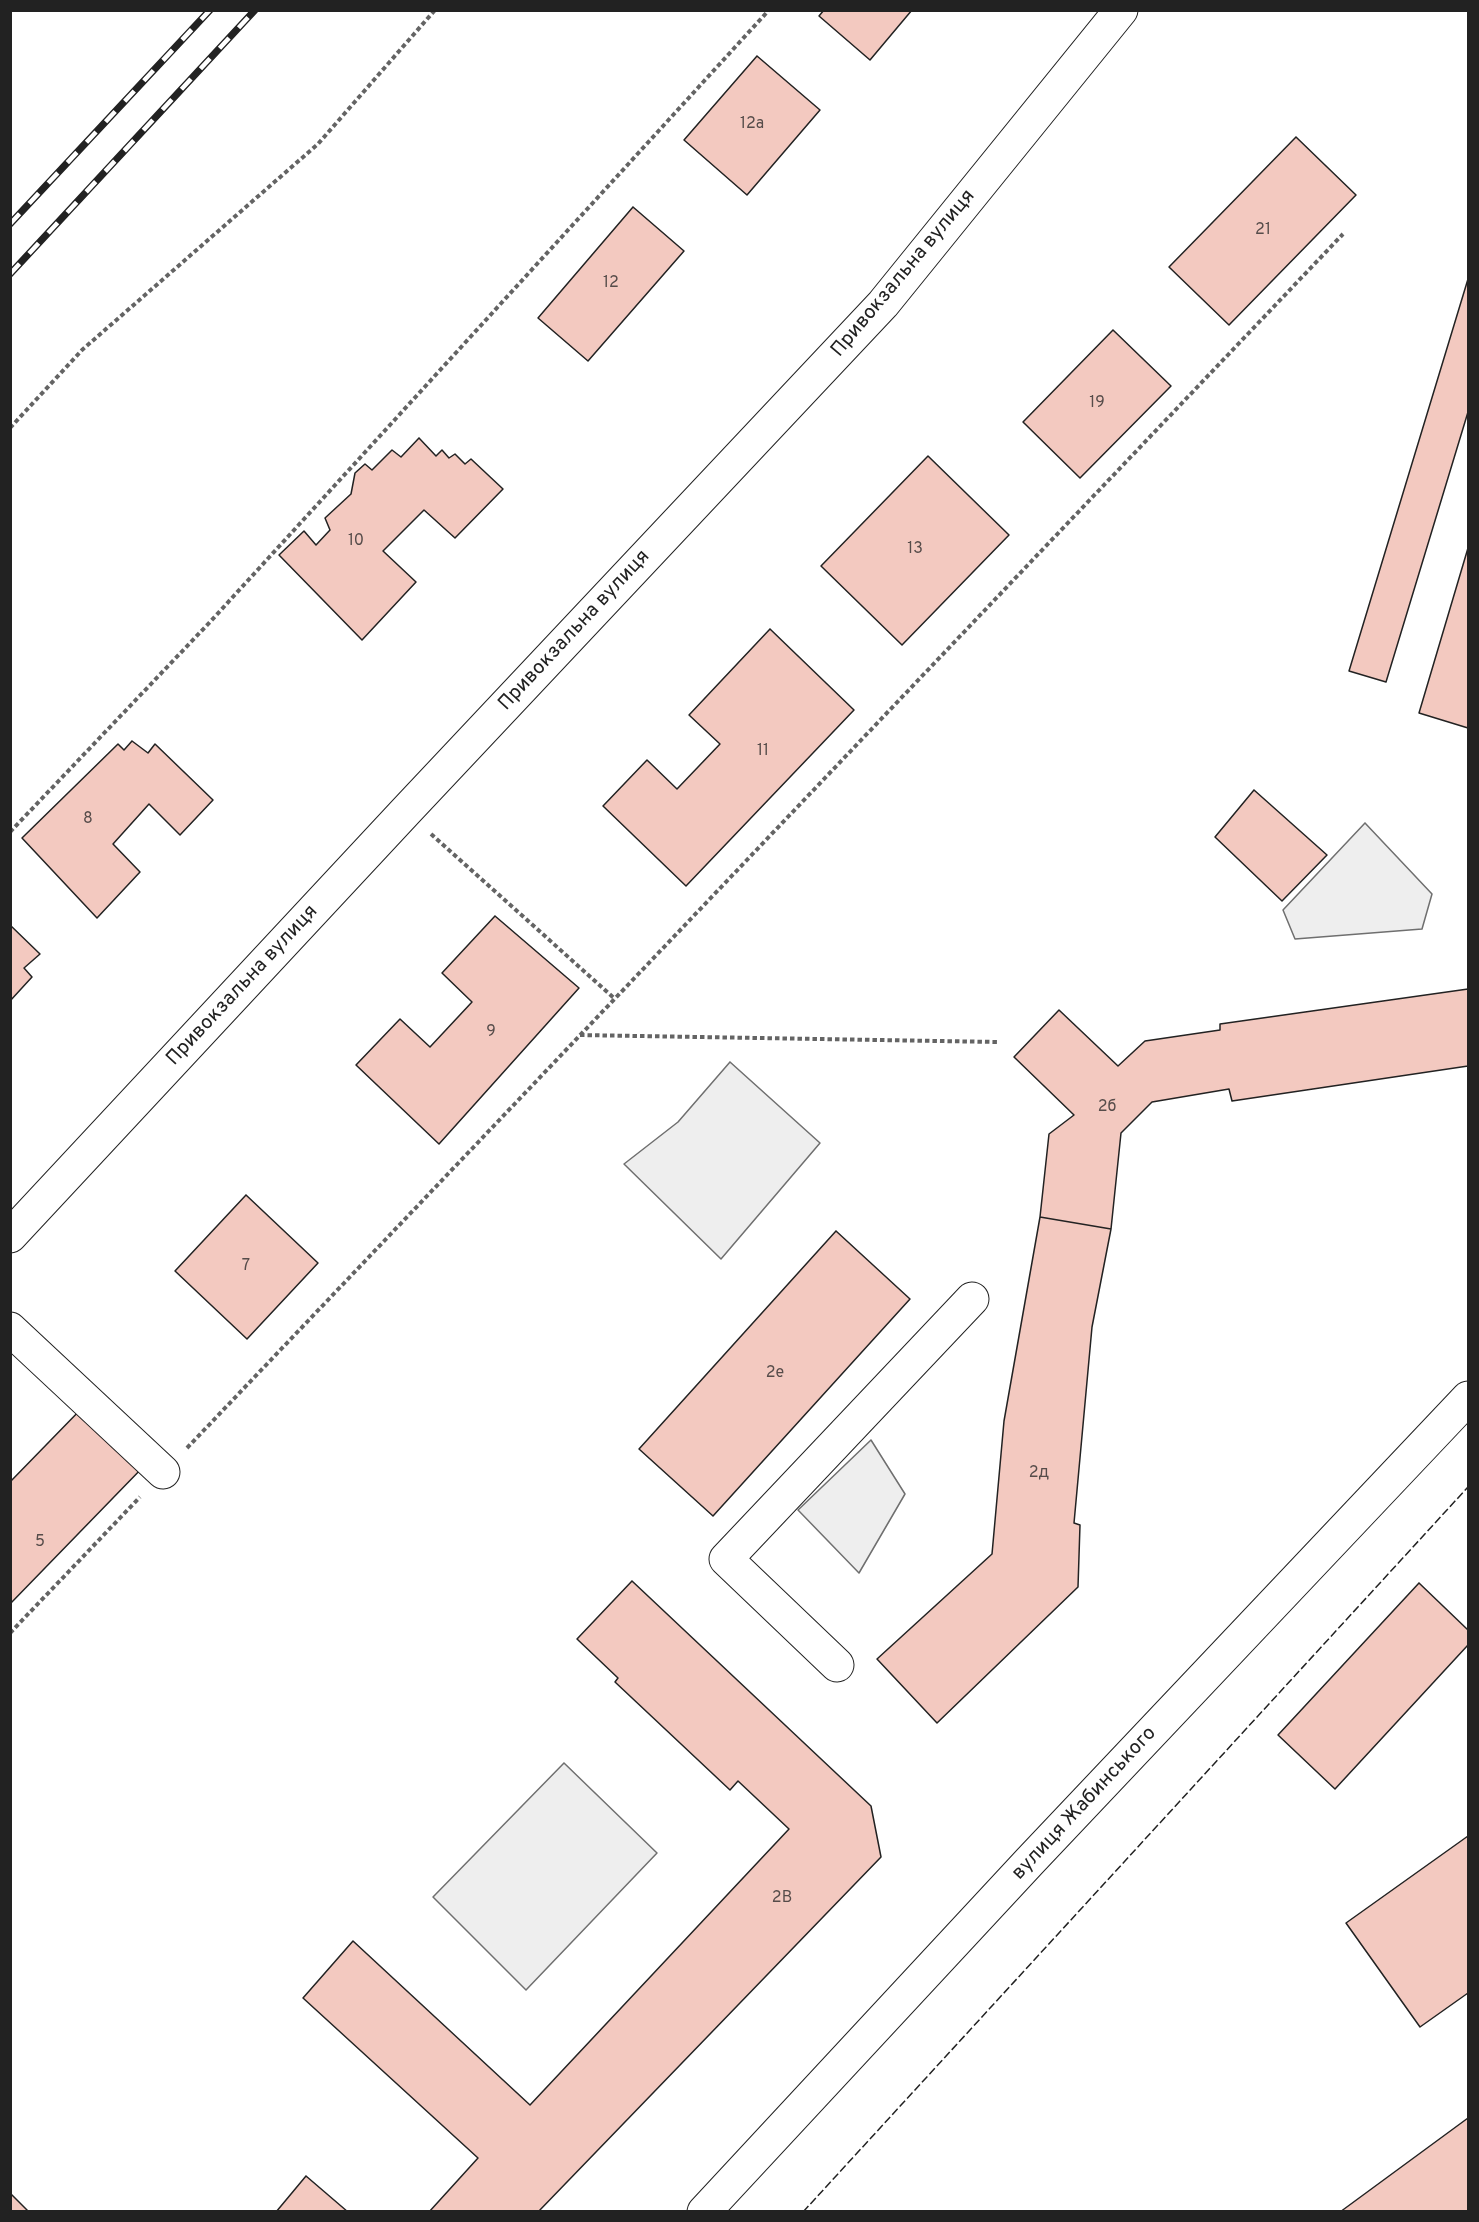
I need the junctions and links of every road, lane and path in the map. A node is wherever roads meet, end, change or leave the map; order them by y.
1 (435, 10) edge
2 (770, 10) edge
3 (1120, 10) edge
4 (1343, 234) dead end
5 (10, 428) edge
6 (406, 811) junction
7 (10, 832) edge
8 (614, 998) junction
9 (579, 1035) junction
10 (999, 1042) dead end
11 (10, 1236) edge
12 (972, 1299) dead end
13 (10, 1329) edge
14 (1468, 1398) edge
15 (164, 1472) junction
16 (10, 1633) edge
17 (837, 1665) dead end
18 (704, 2211) edge

1 - 5 path
2 - 7 path
3 - 6 street, Привокзальна вулиця
4 - 8 path
6 - 8 path
6 - 11 street, Привокзальна вулиця
8 - 9 path
9 - 10 path
9 - 15 path
12 - 17 street
13 - 15 street
14 - 18 street, вулиця Жабинського
15 - 16 path

